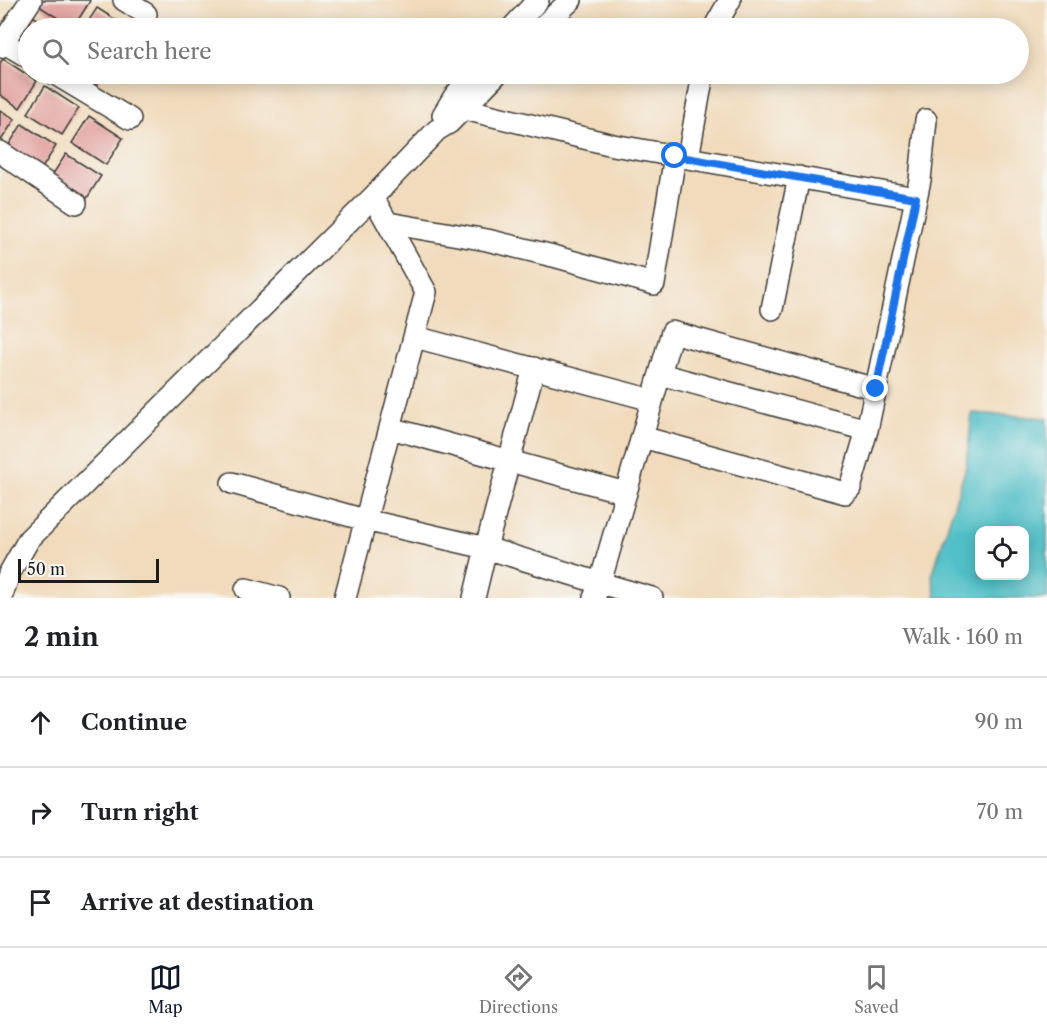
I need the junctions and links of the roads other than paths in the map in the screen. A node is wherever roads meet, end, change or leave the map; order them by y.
1 (31, 0) edge
2 (124, 0) edge
3 (571, 0) edge
4 (730, 0) edge
5 (531, 2) edge
6 (146, 14) dead end
7 (19, 18) edge
8 (520, 18) edge
9 (541, 18) edge
10 (552, 18) edge
11 (720, 18) edge
12 (18, 20) edge
13 (2, 44) edge
14 (18, 52) edge
15 (72, 84) edge
16 (468, 84) edge
17 (485, 84) edge
18 (700, 84) edge
19 (456, 107) junction
20 (130, 119) dead end
21 (926, 120) dead end
22 (0, 152) edge
23 (681, 157) junction
24 (799, 177) junction
25 (373, 197) junction
26 (916, 198) junction
27 (76, 203) dead end
28 (388, 223) junction
29 (772, 309) dead end
30 (415, 337) junction
31 (534, 369) junction
32 (660, 374) junction
33 (876, 389) junction
34 (652, 400) junction
35 (390, 428) junction
36 (867, 430) junction
37 (642, 437) junction
38 (509, 459) junction
39 (232, 483) dead end
40 (626, 493) junction
41 (365, 520) junction
42 (486, 548) junction
43 (246, 589) dead end
44 (597, 591) edge
45 (1, 598) edge
46 (279, 598) edge
47 (345, 598) edge
48 (474, 598) edge
49 (652, 598) edge

1 - 7 street
2 - 6 street
3 - 10 street
4 - 11 street
5 - 8 street
5 - 9 street
12 - 13 street
13 - 14 street
15 - 20 street
16 - 19 street
17 - 19 street
18 - 23 street
19 - 23 street
19 - 25 street
21 - 26 street
22 - 27 street
23 - 24 street
23 - 28 street
24 - 26 street
24 - 29 street
25 - 28 street
25 - 45 street
26 - 33 street
28 - 30 street
30 - 31 street
30 - 35 street
31 - 34 street
31 - 38 street
32 - 33 street
32 - 34 street
32 - 36 street
33 - 36 street
34 - 37 street
35 - 38 street
35 - 41 street
36 - 37 street
37 - 40 street
38 - 40 street
38 - 42 street
39 - 41 street
40 - 44 street
41 - 42 street
41 - 47 street
42 - 44 street
42 - 48 street
43 - 46 street
44 - 49 street

